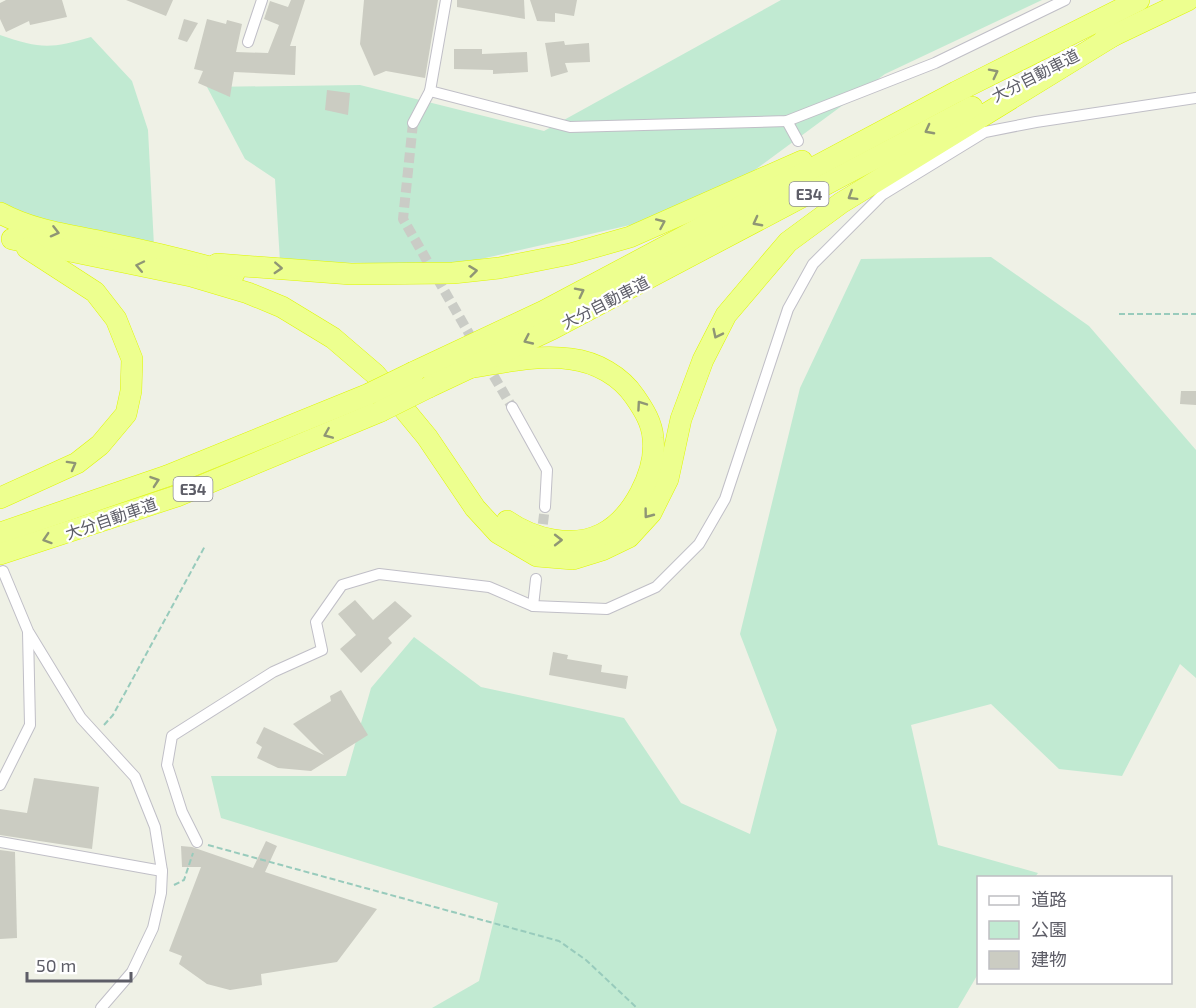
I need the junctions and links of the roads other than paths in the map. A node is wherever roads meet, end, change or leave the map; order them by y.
1 (262, 0) edge
2 (446, 0) edge
3 (1065, 0) edge
4 (1139, 0) edge
5 (1188, 0) edge
6 (1116, 34) junction
7 (248, 42) dead end
8 (430, 91) junction
9 (956, 92) junction
10 (1196, 99) edge
11 (788, 121) junction
12 (413, 123) tunnel mouth
13 (798, 141) dead end
14 (0, 213) edge
15 (839, 217) dead end
16 (846, 228) junction
17 (6, 236) edge
18 (199, 263) junction
19 (467, 368) junction
20 (375, 402) junction
21 (512, 407) tunnel mouth
22 (0, 498) edge
23 (545, 507) tunnel mouth
24 (0, 533) edge
25 (1, 562) edge
26 (536, 579) dead end
27 (533, 606) junction
28 (28, 631) junction
29 (0, 785) edge
30 (0, 842) edge
31 (197, 842) road end
32 (162, 871) junction
33 (101, 1008) edge

1 - 7 street
2 - 8 street
3 - 11 street
9 -> 4 highway, 大分自動車道 / E34
5 - 6 highway, 大分自動車道 / E34
6 -> 17 highway
6 -> 19 highway, 大分自動車道 / E34
8 - 11 street
8 - 12 street
18 -> 9 highway
20 -> 9 highway, 大分自動車道 / E34, bridge
10 - 16 street
11 - 13 street
14 -> 18 highway
15 - 16 street
16 - 27 street
22 -> 17 highway
18 -> 19 highway
19 - 20 highway, 大分自動車道 / E34, bridge
24 -> 20 highway, 大分自動車道 / E34
20 -> 25 highway, 大分自動車道 / E34
21 - 23 street
25 - 28 street
26 - 27 street
27 - 31 street
28 - 29 street
28 - 32 street
30 - 32 street
32 - 33 street

